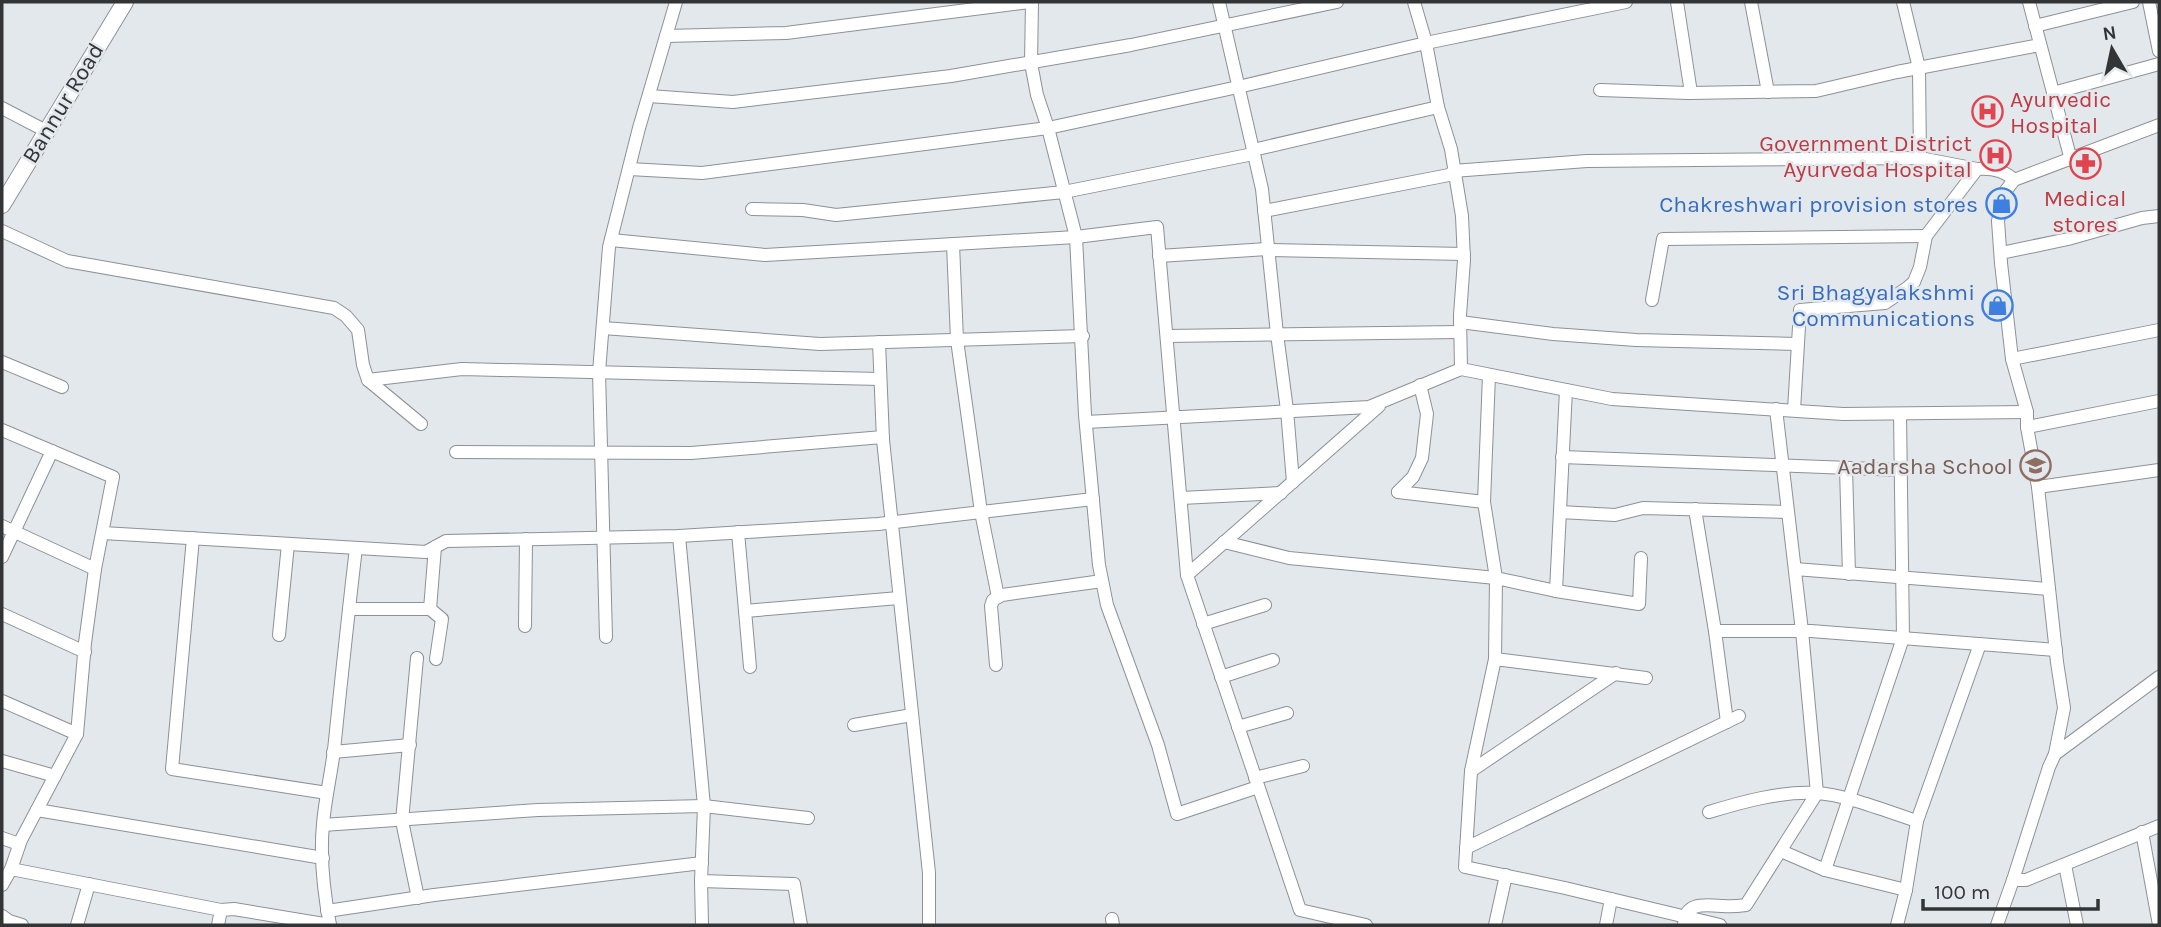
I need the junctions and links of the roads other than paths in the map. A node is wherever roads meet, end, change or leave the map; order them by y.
1 (125, 2) edge
2 (676, 2) edge
3 (1031, 2) edge
4 (1219, 2) edge
5 (1337, 2) edge
6 (1414, 2) edge
7 (1626, 2) edge
8 (1677, 2) edge
9 (1751, 2) edge
10 (1903, 2) edge
11 (2029, 2) edge
12 (2133, 2) edge
13 (2149, 2) edge
14 (2035, 26) junction
15 (1225, 27) junction
16 (666, 36) junction
17 (1426, 43) junction
18 (2040, 45) junction
19 (2159, 51) edge
20 (1031, 63) junction
21 (2159, 64) edge
22 (1919, 68) junction
23 (1238, 87) junction
24 (1600, 90) dead end
25 (1768, 92) junction
26 (1691, 93) junction
27 (2053, 93) junction
28 (649, 96) junction
29 (1438, 107) junction
30 (2, 108) edge
31 (2159, 125) edge
32 (1048, 128) junction
33 (46, 131) junction
34 (1253, 152) junction
35 (1920, 158) junction
36 (2071, 160) junction
37 (629, 169) junction
38 (1977, 169) junction
39 (1453, 172) junction
40 (2014, 180) junction
41 (1064, 192) junction
42 (2, 205) edge
43 (752, 208) dead end
44 (1264, 211) junction
45 (2159, 216) edge
46 (2, 231) edge
47 (1926, 236) junction
48 (1076, 237) junction
49 (611, 240) junction
50 (953, 244) junction
51 (1267, 249) junction
52 (2001, 253) junction
53 (1464, 254) junction
54 (1159, 256) junction
55 (1652, 300) dead end
56 (603, 328) junction
57 (1460, 328) junction
58 (2159, 330) edge
59 (1277, 334) junction
60 (1083, 336) junction
61 (1167, 336) junction
62 (957, 340) junction
63 (879, 342) junction
64 (1796, 344) junction
65 (2012, 359) junction
66 (2, 362) edge
67 (1461, 369) junction
68 (599, 372) junction
69 (1489, 375) junction
70 (880, 379) junction
71 (368, 380) junction
72 (1420, 385) junction
73 (62, 387) dead end
74 (1566, 390) junction
75 (1387, 399) junction
76 (2159, 401) edge
77 (1776, 409) junction
78 (1287, 410) junction
79 (1794, 411) junction
80 (2027, 412) junction
81 (1900, 414) junction
82 (1174, 418) junction
83 (1086, 422) junction
84 (421, 424) dead end
85 (2027, 427) junction
86 (2, 430) edge
87 (883, 438) junction
88 (52, 452) junction
89 (456, 452) dead end
90 (601, 452) junction
91 (1563, 457) junction
92 (1783, 466) junction
93 (1846, 468) junction
94 (1901, 470) junction
95 (2159, 470) edge
96 (1293, 482) junction
97 (2038, 487) junction
98 (1281, 493) junction
99 (1181, 498) junction
100 (1093, 499) junction
101 (1484, 502) junction
102 (1695, 509) junction
103 (981, 512) junction
104 (1560, 512) junction
105 (1788, 512) junction
106 (891, 522) junction
107 (8, 528) edge
108 (738, 532) junction
109 (103, 533) junction
110 (679, 536) junction
111 (193, 538) junction
112 (603, 538) junction
113 (526, 539) junction
114 (1224, 542) junction
115 (288, 544) junction
116 (435, 547) junction
117 (356, 548) junction
118 (2, 558) edge
119 (1641, 558) dead end
120 (96, 569) junction
121 (1795, 569) junction
122 (1849, 574) junction
123 (1187, 575) junction
124 (1496, 578) junction
125 (1902, 579) junction
126 (1102, 581) junction
127 (2049, 589) junction
128 (1556, 591) junction
129 (998, 597) junction
130 (899, 598) junction
131 (1265, 605) dead end
132 (349, 609) junction
133 (430, 610) junction
134 (745, 611) junction
135 (2, 614) edge
136 (1203, 624) junction
137 (525, 626) dead end
138 (1715, 631) junction
139 (1802, 631) junction
140 (279, 635) dead end
141 (606, 637) dead end
142 (1903, 638) junction
143 (1980, 644) junction
144 (2056, 650) junction
145 (85, 652) junction
146 (417, 658) dead end
147 (436, 659) dead end
148 (1495, 659) junction
149 (1273, 660) dead end
150 (996, 665) dead end
151 (750, 667) dead end
152 (1616, 673) junction
153 (1221, 677) junction
154 (2159, 677) edge
155 (1646, 678) dead end
156 (2, 701) edge
157 (1287, 713) dead end
158 (912, 715) junction
159 (1740, 716) dead end
160 (1727, 722) junction
161 (854, 724) dead end
162 (1238, 727) junction
163 (77, 734) junction
164 (410, 745) junction
165 (333, 752) junction
166 (2055, 754) junction
167 (2, 761) edge
168 (1303, 765) dead end
169 (1471, 771) junction
170 (55, 776) junction
171 (1257, 782) junction
172 (327, 793) junction
173 (1817, 793) junction
174 (1849, 800) junction
175 (704, 806) junction
176 (37, 810) junction
177 (1709, 811) dead end
178 (808, 818) dead end
179 (402, 821) junction
180 (1917, 821) junction
181 (323, 825) junction
182 (2159, 826) edge
183 (2142, 832) junction
184 (2, 838) edge
185 (19, 844) junction
186 (1466, 848) junction
187 (1781, 851) junction
188 (323, 858) junction
189 (702, 863) junction
190 (2065, 865) junction
191 (11, 869) junction
192 (1825, 870) junction
193 (1506, 875) junction
194 (2013, 880) junction
195 (701, 881) junction
196 (89, 884) junction
197 (2, 885) edge
198 (1906, 890) junction
199 (418, 898) junction
200 (1611, 899) junction
201 (221, 910) junction
202 (327, 911) junction
203 (2, 916) edge
204 (1684, 920) edge
205 (22, 925) edge
206 (77, 925) edge
207 (218, 925) edge
208 (330, 925) edge
209 (702, 925) edge
210 (801, 925) edge
211 (929, 925) edge
212 (1366, 925) edge
213 (1494, 925) edge
214 (1606, 925) edge
215 (1720, 925) edge
216 (1897, 925) edge
217 (1997, 925) edge
218 (2077, 925) edge
219 (2159, 925) edge

1 - 33 main road, Bannur Road
2 - 16 street
3 - 16 street
3 - 20 street
4 - 15 street
5 - 15 street
6 - 17 street
7 - 17 street
8 - 26 street
9 - 25 street
10 - 22 street
11 - 14 street
12 - 14 street
13 - 19 street
14 - 18 street
15 - 20 street
15 - 23 street
16 - 28 street
17 - 23 street
17 - 29 street
18 - 22 street
18 - 27 street
20 - 28 street
20 - 32 street
21 - 27 street
22 - 25 street
22 - 35 street
23 - 32 street
23 - 34 street
24 - 26 street
25 - 26 street
27 - 36 street
28 - 37 street
29 - 34 street
29 - 39 street
30 - 33 street
31 - 36 street
32 - 37 street
32 - 41 street
33 - 42 main road, Bannur Road
34 - 41 street
34 - 44 street
35 - 38 street
35 - 39 street
36 - 40 street
37 - 49 street
38 - 40 street
38 - 47 street
39 - 44 street
39 - 53 street
40 - 52 street
41 - 43 street
41 - 48 street
44 - 51 street
45 - 52 street
46 - 71 street
47 - 55 street
47 - 64 street
48 - 50 street
48 - 54 street
48 - 60 street
49 - 50 street
49 - 56 street
50 - 62 street
51 - 53 street
51 - 54 street
51 - 59 street
52 - 65 street
53 - 57 street
54 - 61 street
56 - 63 street
56 - 68 street
57 - 59 street
57 - 64 street
57 - 67 street
58 - 65 street
59 - 61 street
59 - 78 street
60 - 62 street
60 - 83 street
61 - 82 street
62 - 63 street
62 - 103 street
63 - 70 street
64 - 79 street
65 - 80 street
66 - 73 street
67 - 69 street
67 - 72 street
68 - 70 street
68 - 71 street
68 - 90 street
69 - 74 street
69 - 101 street
70 - 87 street
71 - 84 street
72 - 75 street
72 - 101 street
74 - 77 street
74 - 91 street
75 - 78 street
75 - 96 street
76 - 85 street
77 - 79 street
77 - 92 street
78 - 82 street
78 - 96 street
79 - 81 street
80 - 81 street
80 - 85 street
81 - 94 street
82 - 83 street
82 - 99 street
83 - 100 street
85 - 97 street
86 - 88 street
87 - 90 street
87 - 106 street
88 - 107 street
88 - 109 street
89 - 90 street
90 - 112 street
91 - 92 street
91 - 104 street
92 - 93 street
92 - 105 street
93 - 94 street
93 - 122 street
94 - 125 street
95 - 97 street
96 - 98 street
97 - 127 street
98 - 99 street
98 - 114 street
99 - 123 street
100 - 103 street
100 - 126 street
101 - 124 street
102 - 104 street
102 - 105 street
102 - 138 street
103 - 106 street
103 - 129 street
104 - 128 street
105 - 121 street
106 - 108 street
106 - 130 street
107 - 118 street
107 - 120 street
108 - 110 street
108 - 134 street
109 - 111 street
109 - 120 street
110 - 112 street
110 - 175 street
111 - 115 street
111 - 172 street
112 - 113 street
112 - 141 street
113 - 116 street
113 - 137 street
114 - 123 street
114 - 124 street
115 - 117 street
115 - 140 street
116 - 117 street
116 - 133 street
117 - 132 street
119 - 128 street
120 - 145 street
121 - 122 street
121 - 139 street
122 - 125 street
123 - 136 street
124 - 128 street
124 - 148 street
125 - 127 street
125 - 142 street
126 - 129 street
126 - 171 street
127 - 144 street
129 - 150 street
130 - 134 street
130 - 158 street
131 - 136 street
132 - 133 street
132 - 165 street
133 - 147 street
134 - 151 street
135 - 145 street
136 - 153 street
138 - 139 street
138 - 160 street
139 - 142 street
139 - 173 street
142 - 143 street
142 - 174 street
143 - 144 street
143 - 180 street
144 - 166 street
145 - 163 street
146 - 164 street
148 - 152 street
148 - 169 street
149 - 153 street
152 - 155 street
152 - 169 street
153 - 162 street
154 - 166 street
156 - 163 street
157 - 162 street
158 - 161 street
158 - 211 street
159 - 160 street
160 - 186 street
162 - 171 street
163 - 170 street
164 - 165 street
164 - 179 street
165 - 172 street
166 - 194 street
167 - 170 street
168 - 171 street
169 - 186 street
170 - 176 street
171 - 212 street
172 - 181 street
173 - 174 street
173 - 177 street
173 - 187 street
174 - 180 street
174 - 192 street
175 - 178 street
175 - 179 street
175 - 189 street
176 - 185 street
176 - 188 street
179 - 181 street
179 - 199 street
180 - 198 street
181 - 188 street
182 - 183 street
183 - 190 street
183 - 219 street
184 - 185 street
185 - 191 street
186 - 193 street
187 - 192 street
187 - 204 street
188 - 202 street
189 - 195 street
189 - 199 street
190 - 194 street
190 - 218 street
191 - 196 street
191 - 197 street
192 - 198 street
193 - 200 street
193 - 213 street
194 - 217 street
195 - 209 street
195 - 210 street
196 - 201 street
196 - 206 street
198 - 216 street
199 - 202 street
200 - 204 street
200 - 214 street
201 - 207 street
201 - 208 street
202 - 208 street
203 - 205 street
204 - 215 street

